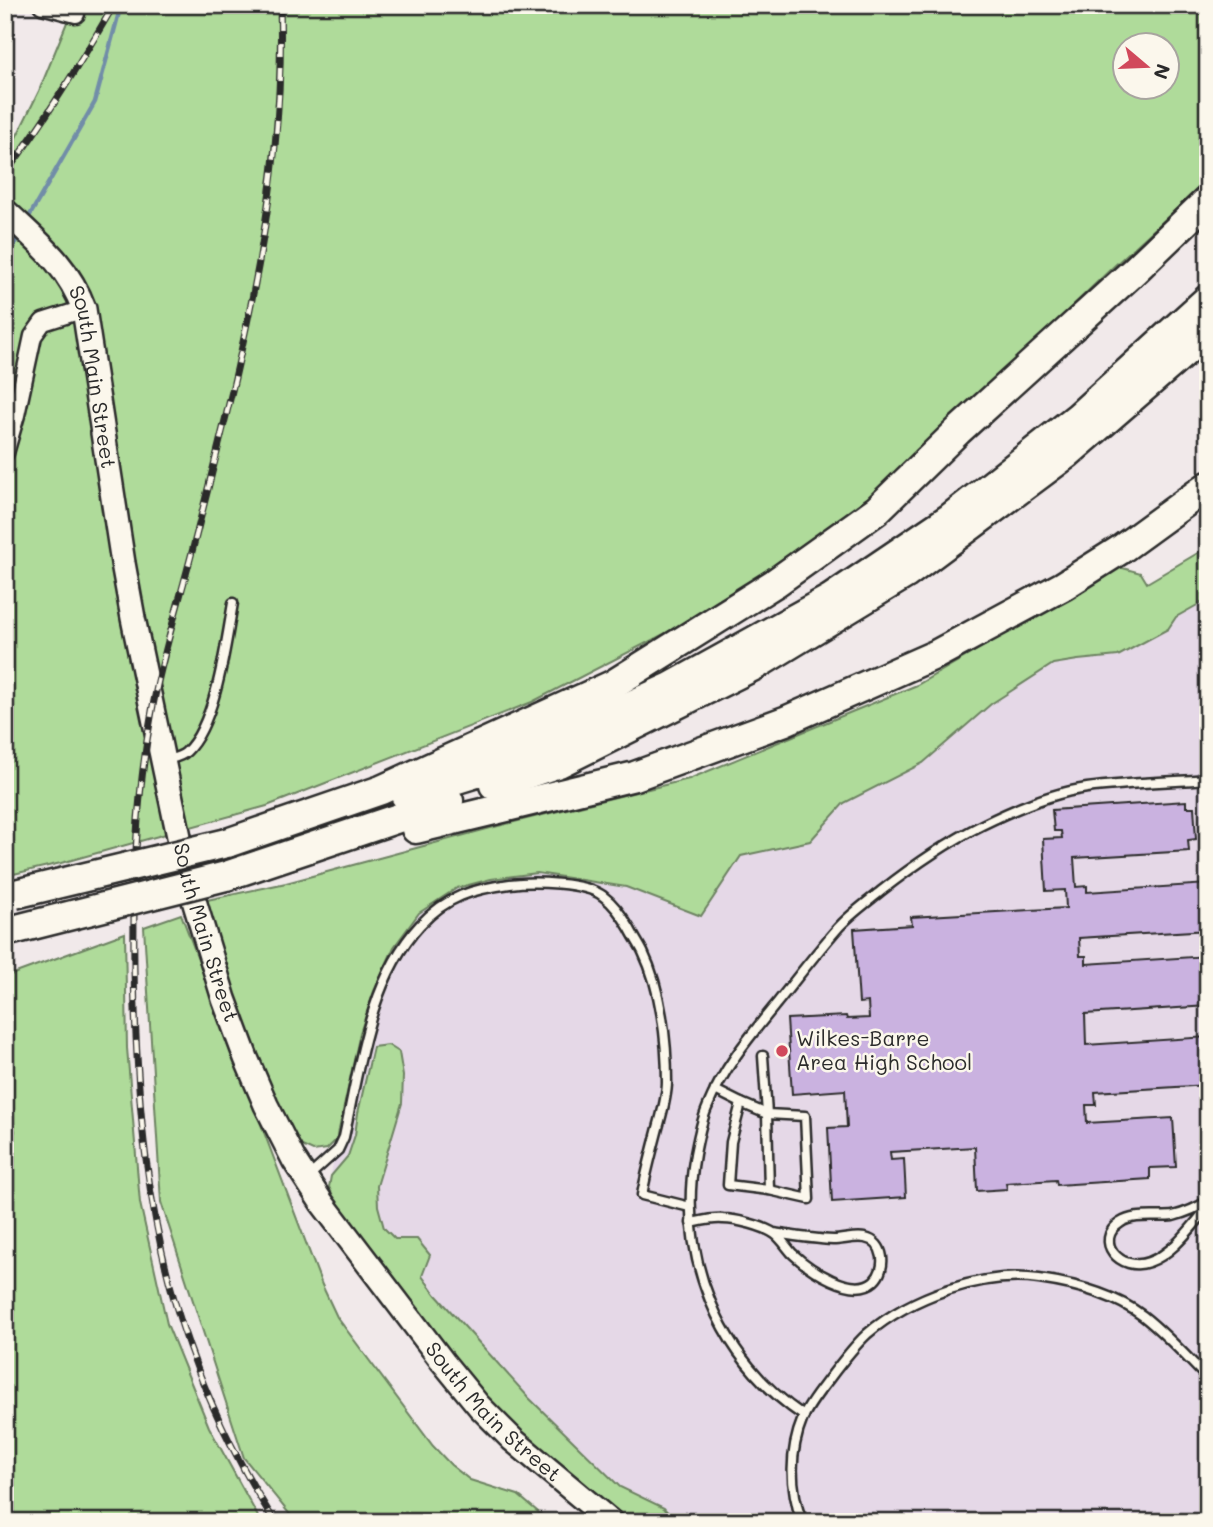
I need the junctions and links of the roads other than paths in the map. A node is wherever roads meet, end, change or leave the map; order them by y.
1 (42, 5) edge
2 (76, 14) dead end
3 (1208, 200) edge
4 (9, 214) edge
5 (1208, 299) edge
6 (84, 309) junction
7 (1208, 332) edge
8 (5, 453) edge
9 (1208, 486) edge
10 (233, 603) dead end
11 (164, 761) junction
12 (1208, 779) edge
13 (227, 843) junction
14 (231, 875) junction
15 (8, 895) edge
16 (5, 932) edge
17 (763, 1056) dead end
18 (715, 1090) junction
19 (741, 1103) junction
20 (767, 1114) junction
21 (306, 1179) junction
22 (769, 1191) junction
23 (1208, 1201) edge
24 (690, 1207) junction
25 (1208, 1208) edge
26 (691, 1223) junction
27 (774, 1233) junction
28 (1208, 1378) edge
29 (804, 1416) junction
30 (611, 1522) edge
31 (802, 1522) edge

1 - 2 street
3 - 13 highway
4 - 6 main road, South Main Street
5 - 13 highway
6 - 8 street
6 - 11 main road, South Main Street
7 - 14 highway
9 - 14 highway
10 - 11 lane
11 - 21 main road, South Main Street
12 - 18 lane
13 - 15 highway, bridge
14 - 16 highway, bridge
17 - 20 lane
18 - 19 lane
18 - 24 lane
19 - 20 lane
19 - 22 lane
20 - 22 lane
20 - 22 lane
21 - 24 lane
21 - 30 main road, South Main Street
23 - 25 lane
24 - 26 lane
26 - 27 lane
26 - 29 lane
27 - 27 lane
28 - 29 lane
29 - 31 lane

